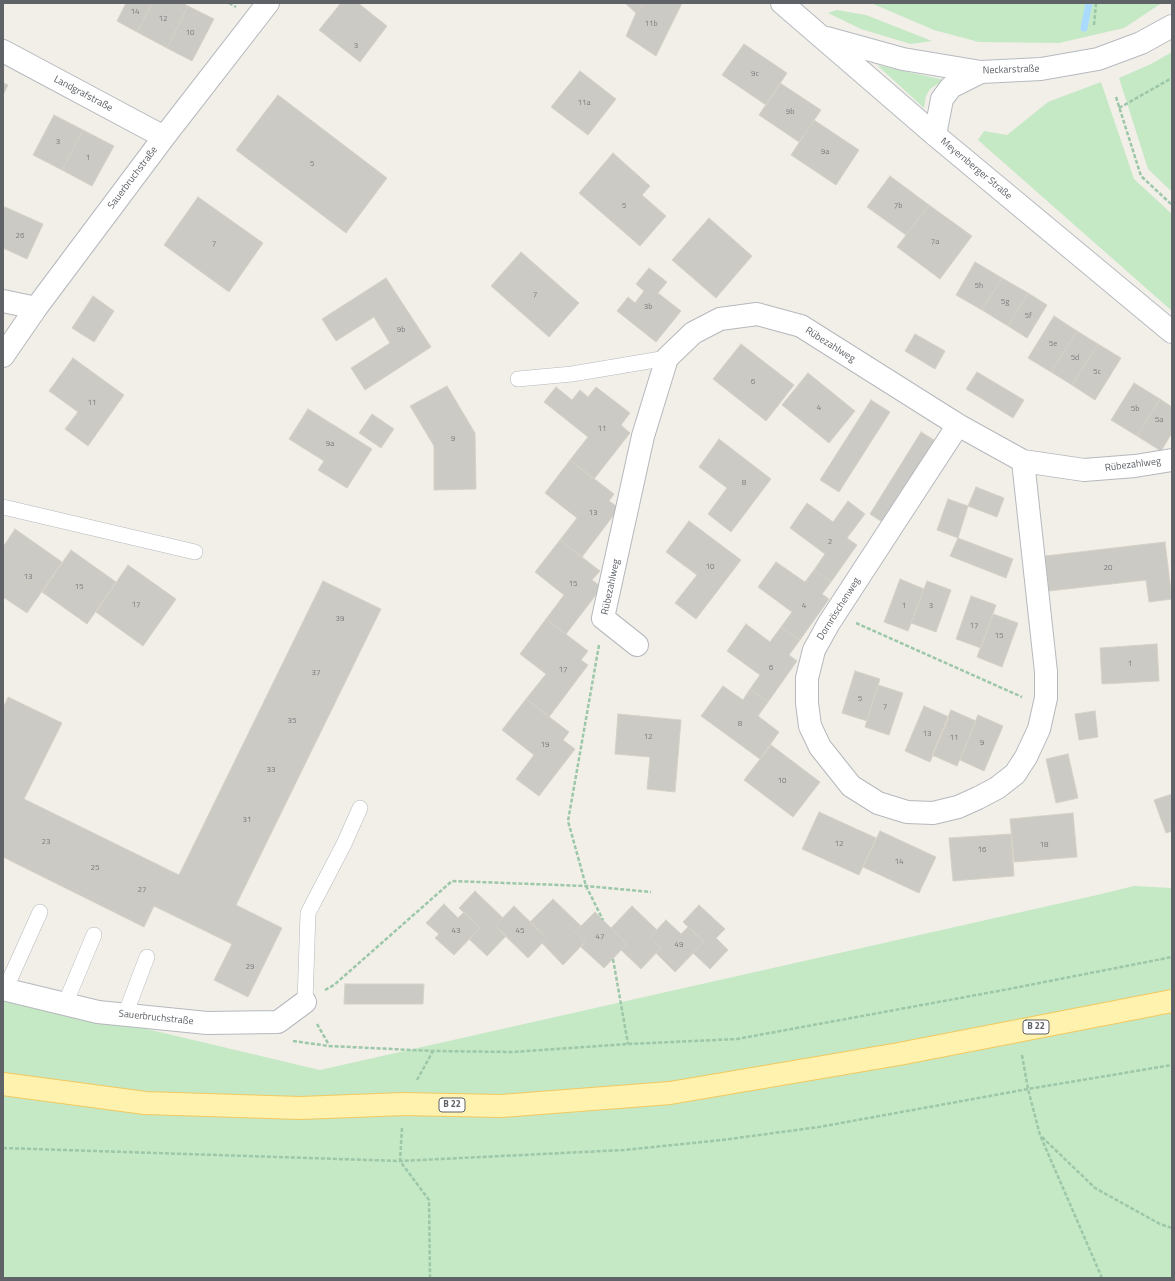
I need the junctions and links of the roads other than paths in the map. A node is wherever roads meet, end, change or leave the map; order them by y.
1 (268, 3) edge
2 (782, 3) edge
3 (1172, 26) edge
4 (821, 36) junction
5 (3, 51) edge
6 (981, 72) junction
7 (935, 135) junction
8 (164, 137) junction
9 (3, 301) edge
10 (36, 308) junction
11 (1172, 332) edge
12 (3, 356) edge
13 (667, 358) junction
14 (518, 379) dead end
15 (958, 424) junction
16 (1172, 460) edge
17 (1023, 461) junction
18 (3, 507) edge
19 (196, 552) dead end
20 (637, 645) dead end
21 (360, 808) dead end
22 (40, 912) dead end
23 (94, 935) dead end
24 (147, 957) dead end
25 (4, 989) edge
26 (1172, 1001) edge
27 (305, 1002) joint
28 (65, 1004) junction
29 (125, 1015) junction
30 (3, 1084) edge

1 - 8 street, Sauerbruchstraße
2 - 4 street, Meyernberger Straße
3 - 6 street, Neckarstraße
4 - 6 street, Neckarstraße
4 - 7 street, Meyernberger Straße
5 - 8 street, Landgrafstraße
6 - 7 street
7 - 11 street, Meyernberger Straße
8 - 10 street, Sauerbruchstraße
9 - 10 street
10 - 12 street, Sauerbruchstraße
13 - 14 lane
13 - 15 street, Rübezahlweg
13 - 20 street, Rübezahlweg
15 - 17 street, Rübezahlweg
15 - 17 street, Dornröschenweg
16 - 17 street, Rübezahlweg
18 - 19 lane
21 - 27 lane
22 - 25 lane
23 - 28 lane
24 - 29 lane
25 - 28 street, Sauerbruchstraße
26 - 30 main road, B 22
27 - 29 street, Sauerbruchstraße
28 - 29 street, Sauerbruchstraße

